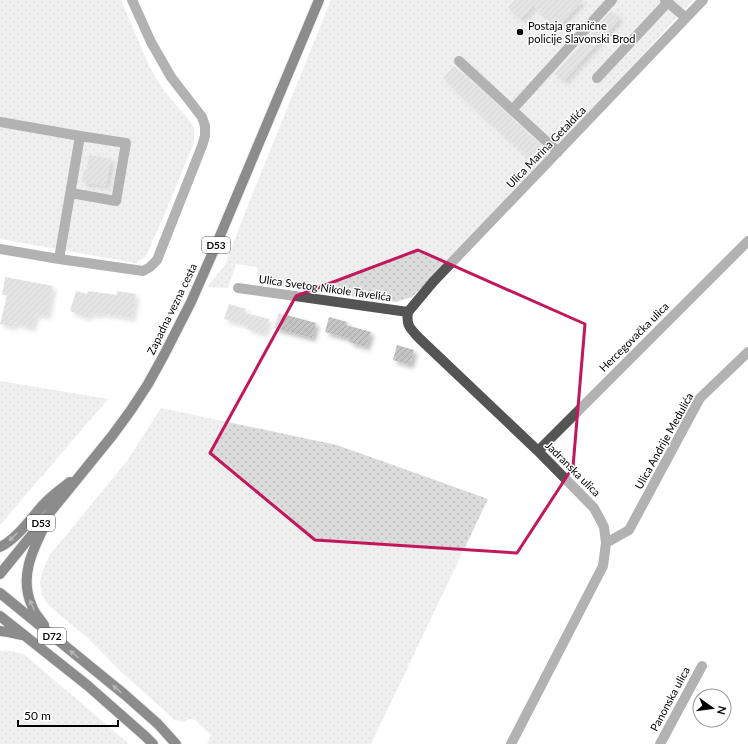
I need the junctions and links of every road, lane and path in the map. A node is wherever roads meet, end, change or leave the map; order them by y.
1 (132, 0) edge
2 (319, 0) edge
3 (612, 0) edge
4 (704, 0) edge
5 (667, 1) edge
6 (686, 18) junction
7 (459, 61) dead end
8 (597, 78) dead end
9 (512, 110) junction
10 (0, 122) edge
11 (80, 136) junction
12 (558, 152) junction
13 (71, 193) junction
14 (748, 241) edge
15 (0, 250) edge
16 (59, 259) junction
17 (238, 288) dead end
18 (408, 312) junction
19 (748, 352) edge
20 (538, 451) junction
21 (83, 473) junction
22 (52, 511) junction
23 (606, 543) junction
24 (0, 547) edge
25 (0, 574) edge
26 (0, 593) edge
27 (0, 616) edge
28 (0, 631) edge
29 (25, 636) junction
30 (54, 637) junction
31 (702, 666) dead end
32 (153, 744) edge
33 (176, 744) edge
34 (511, 744) edge
35 (660, 744) edge

1 - 16 street
2 - 21 main road, Zapadna vezna cesta / D53
3 - 9 street
4 - 6 street, Ulica Marina Getaldića
5 - 6 street
5 - 8 street
6 - 12 street, Ulica Marina Getaldića
7 - 9 street
9 - 12 street
10 - 11 street
11 - 13 street
11 - 13 street
12 - 18 street, Ulica Marina Getaldića
13 - 16 street
14 - 20 street, Hercegovačka ulica
15 - 16 street
17 - 18 street, Ulica Svetog Nikole Tavelića
18 - 20 street, Jadranska ulica
19 - 23 street, Ulica Andrije Medulića
20 - 23 street, Jadranska ulica
21 - 22 main road, Zapadna vezna cesta / D53
21 -> 24 main road
22 - 25 main road, Zapadna vezna cesta / D53
30 -> 22 main road
23 - 34 street, Jadranska ulica
26 - 30 main road, D72
27 - 29 main road, D72
28 - 29 main road
29 - 32 main road, D72
33 -> 30 main road, D72
31 - 35 street, Panonska ulica

